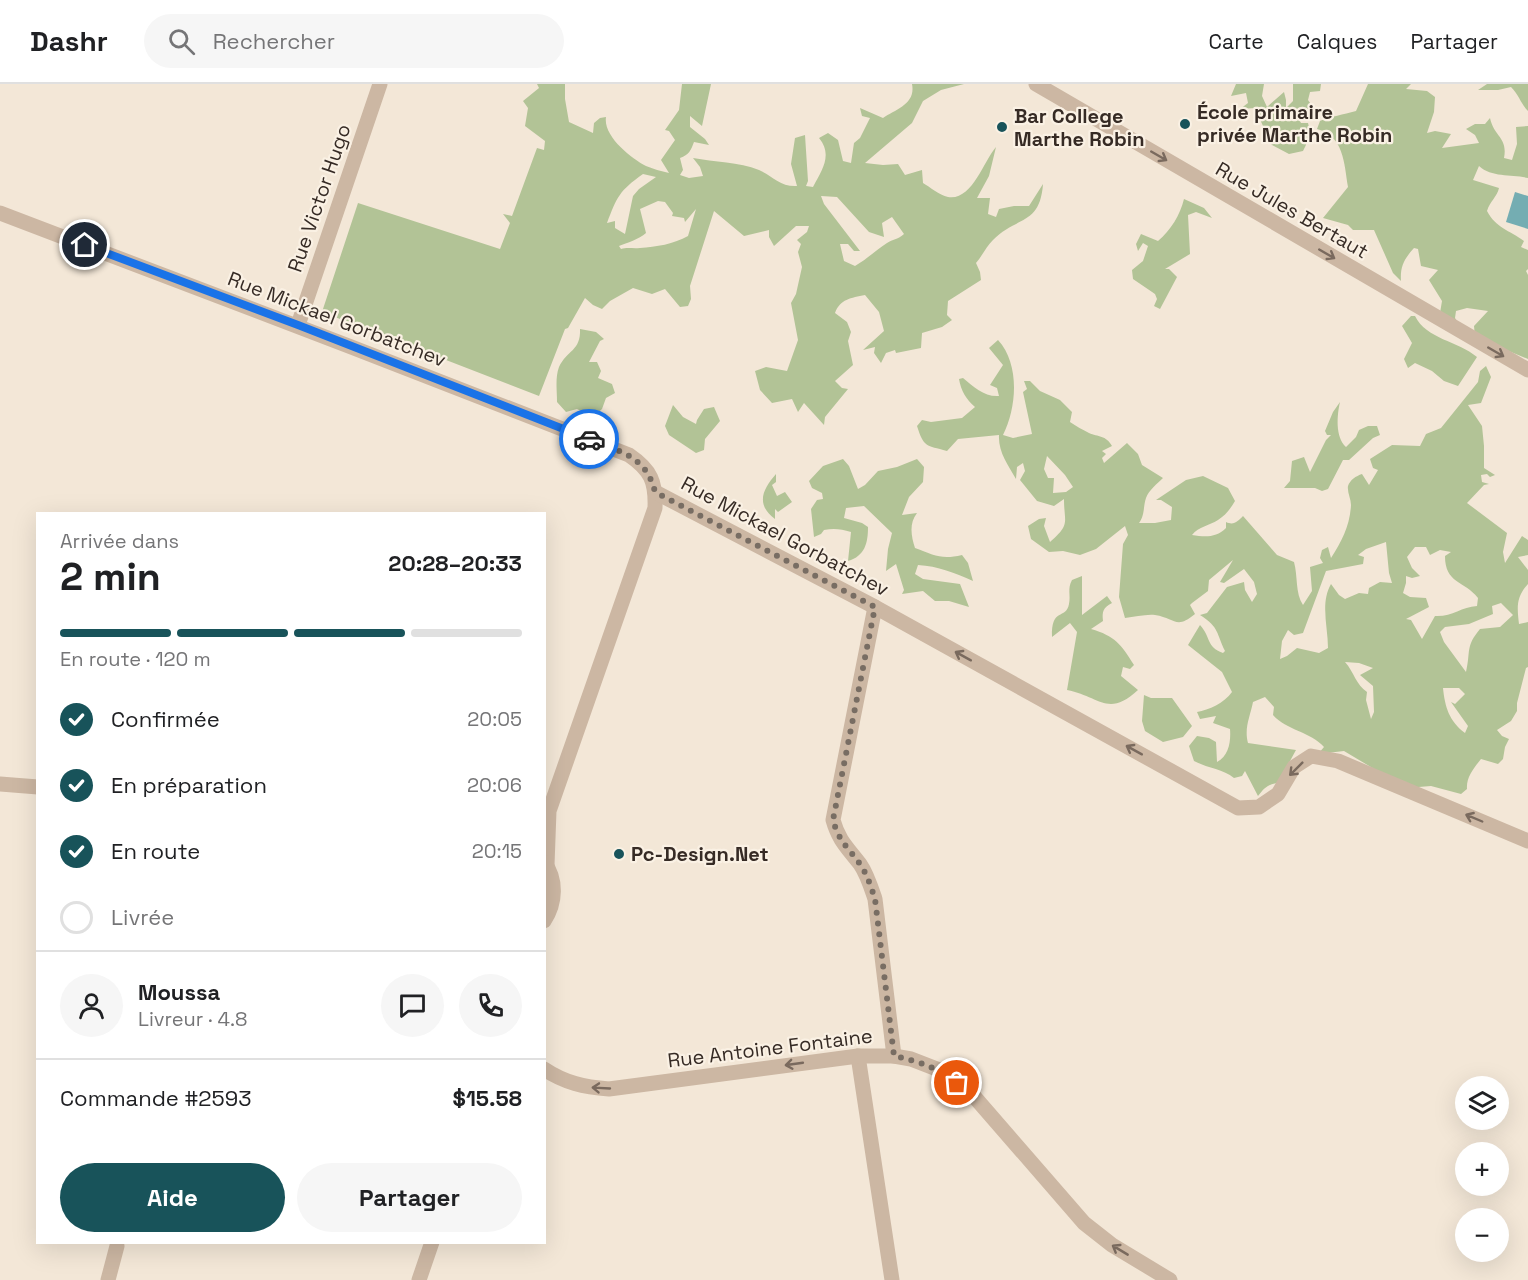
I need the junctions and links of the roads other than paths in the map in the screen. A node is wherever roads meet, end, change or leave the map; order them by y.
1 (380, 84) edge
2 (1036, 84) edge
3 (0, 213) edge
4 (298, 325) junction
5 (1528, 370) edge
6 (655, 492) junction
7 (875, 607) junction
8 (0, 784) edge
9 (36, 787) edge
10 (547, 813) edge
11 (1528, 841) edge
12 (546, 863) edge
13 (546, 918) edge
14 (858, 1056) junction
15 (894, 1056) junction
16 (546, 1070) edge
17 (431, 1244) edge
18 (117, 1246) dead end
19 (108, 1280) edge
20 (419, 1280) edge
21 (892, 1280) edge
22 (1170, 1280) edge

1 - 4 street, Rue Victor Hugo
2 -> 5 street, Rue Jules Bertaut
3 - 4 street, Rue Mickael Gorbatchev
4 - 6 street, Rue Mickael Gorbatchev
6 - 7 street, Rue Mickael Gorbatchev
6 - 10 street
11 -> 7 street, Rue Mickael Gorbatchev
7 - 15 street
8 - 9 street
10 - 12 street
12 - 13 street
14 - 15 street, Rue Antoine Fontaine
14 -> 16 street, Rue Antoine Fontaine
14 - 21 street
22 -> 15 street, Rue Antoine Fontaine
17 - 20 street
18 - 19 street

